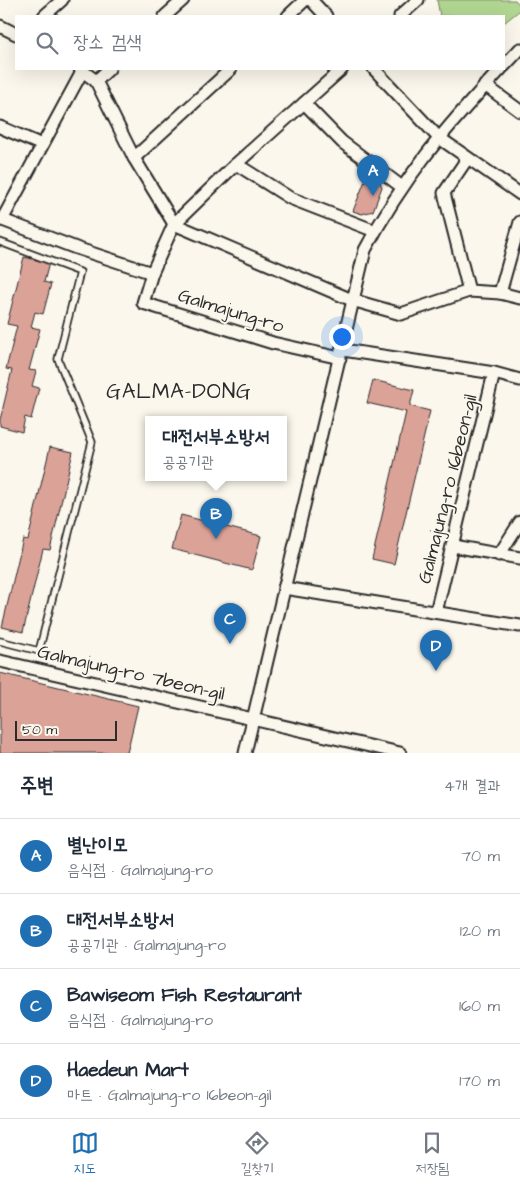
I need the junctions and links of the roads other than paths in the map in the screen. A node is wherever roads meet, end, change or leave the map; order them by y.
1 (62, 0) edge
2 (183, 0) edge
3 (305, 0) edge
4 (311, 0) edge
5 (418, 0) edge
6 (45, 15) edge
7 (166, 15) edge
8 (289, 15) edge
9 (325, 15) edge
10 (401, 15) edge
11 (0, 26) edge
12 (15, 34) edge
13 (520, 49) edge
14 (505, 65) edge
15 (80, 70) edge
16 (82, 70) edge
17 (108, 70) edge
18 (230, 70) edge
19 (341, 70) edge
20 (375, 70) edge
21 (500, 70) edge
22 (96, 81) junction
23 (485, 85) junction
24 (304, 103) junction
25 (520, 111) edge
26 (0, 127) edge
27 (438, 138) junction
28 (42, 145) junction
29 (134, 158) junction
30 (467, 159) junction
31 (236, 164) junction
32 (402, 187) junction
33 (520, 194) edge
34 (1, 220) edge
35 (520, 222) edge
36 (174, 224) junction
37 (374, 231) junction
38 (0, 242) edge
39 (152, 273) junction
40 (468, 291) junction
41 (500, 292) junction
42 (520, 298) edge
43 (352, 300) junction
44 (342, 354) junction
45 (494, 373) junction
46 (520, 380) edge
47 (520, 522) edge
48 (452, 546) junction
49 (498, 554) junction
50 (520, 558) edge
51 (284, 588) junction
52 (436, 612) junction
53 (520, 626) edge
54 (0, 640) edge
55 (0, 661) edge
56 (253, 719) junction
57 (245, 753) edge
58 (400, 753) edge

1 - 6 street
2 - 7 street
3 - 8 street
4 - 9 street
5 - 10 street
11 - 12 street
13 - 14 street
15 - 28 street
16 - 22 street
17 - 22 street
18 - 29 street
19 - 24 street
20 - 27 street
21 - 23 street
22 - 29 street
23 - 25 street
23 - 27 street
24 - 31 street
24 - 32 street
26 - 28 street
27 - 30 street
27 - 32 street
28 - 34 street
29 - 36 street
30 - 33 street
30 - 40 street
31 - 36 street
31 - 37 street
32 - 37 street
34 - 39 street
35 - 41 street
36 - 39 street
36 - 43 street
37 - 43 street
38 - 54 lane
39 - 44 street, Galmajung-ro
40 - 41 street
40 - 43 street
41 - 42 street
43 - 44 street
44 - 45 street
44 - 51 street
45 - 46 street
45 - 48 street, Galmajung-ro 16beon-gil
47 - 49 street
48 - 49 street
48 - 52 street, Galmajung-ro 16beon-gil
49 - 50 street
51 - 52 street, Galmajung-ro 16beon-gil
51 - 56 street
52 - 53 street, Galmajung-ro 16beon-gil
55 - 56 street, Galmajung-ro 7beon-gil
56 - 57 street
56 - 58 street, Galmajung-ro 7beon-gil

